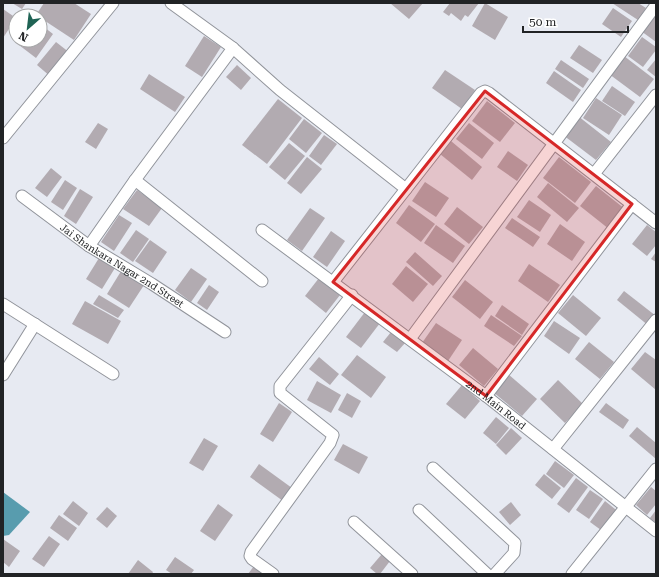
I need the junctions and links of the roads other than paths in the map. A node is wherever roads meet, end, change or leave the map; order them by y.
1 (113, 3) edge
2 (171, 3) edge
3 (656, 5) edge
4 (233, 48) junction
5 (656, 95) edge
6 (3, 138) edge
7 (553, 144) junction
8 (594, 174) junction
9 (135, 180) junction
10 (406, 190) junction
11 (22, 196) dead end
12 (632, 204) junction
13 (656, 223) edge
14 (262, 230) dead end
15 (89, 246) junction
16 (262, 281) dead end
17 (333, 282) junction
18 (352, 295) junction
19 (3, 304) edge
20 (656, 320) edge
21 (35, 324) junction
22 (225, 332) dead end
23 (410, 339) junction
24 (113, 374) dead end
25 (3, 375) edge
26 (486, 396) junction
27 (553, 449) junction
28 (433, 468) dead end
29 (656, 469) edge
30 (626, 508) junction
31 (419, 510) dead end
32 (354, 522) dead end
33 (656, 531) edge
34 (273, 574) edge
35 (412, 574) edge
36 (487, 574) edge
37 (495, 574) edge
38 (572, 574) edge

1 - 6 street
2 - 4 street
3 - 7 street
4 - 9 street
4 - 10 street
5 - 8 street
7 - 8 street
7 - 10 street
7 - 23 street
8 - 12 street
9 - 15 street
9 - 16 street
10 - 17 street
11 - 15 street, Jai Shankara Nagar 2nd Street
12 - 13 street
12 - 26 street
14 - 17 street, 2nd Main Road
15 - 22 street, Jai Shankara Nagar 2nd Street
17 - 18 street, 2nd Main Road
18 - 23 street, 2nd Main Road
18 - 34 street
19 - 21 street
20 - 27 street
21 - 24 street
21 - 25 street
23 - 26 street, 2nd Main Road
26 - 27 street, 2nd Main Road
27 - 30 street, 2nd Main Road
28 - 37 street
29 - 30 street
30 - 33 street, 2nd Main Road
30 - 38 street
31 - 36 street
32 - 35 street

